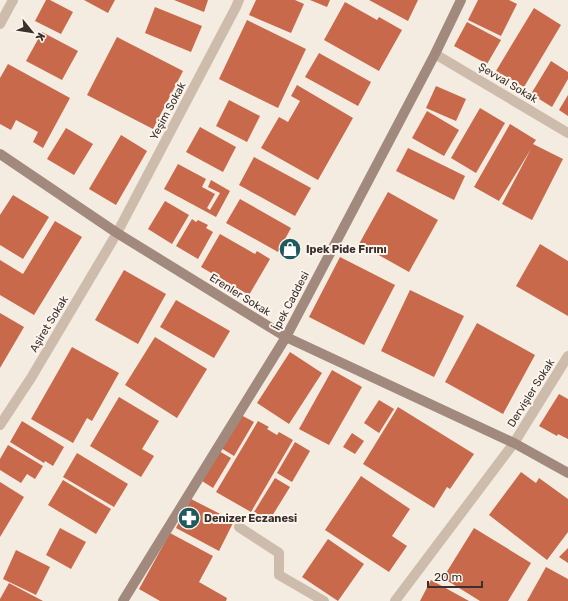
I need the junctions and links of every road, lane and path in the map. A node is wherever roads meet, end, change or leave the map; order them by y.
1 (13, 0) edge
2 (239, 0) edge
3 (460, 0) edge
4 (0, 24) edge
5 (435, 54) junction
6 (568, 133) edge
7 (0, 154) edge
8 (117, 233) junction
9 (286, 337) junction
10 (568, 356) edge
11 (0, 425) edge
12 (514, 443) junction
13 (568, 473) edge
14 (239, 527) dead end
15 (122, 601) edge
16 (324, 601) edge
17 (395, 601) edge

1 - 4 street
2 - 8 street, Yeşim Sokak
3 - 5 main road, İpek Caddesi
5 - 6 street, Şevval Sokak
5 - 9 main road, İpek Caddesi
7 - 8 main road, Erenler Sokak
8 - 9 main road, Erenler Sokak
8 - 11 street, Aşiret Sokak
9 - 12 main road, Erenler Sokak
9 - 15 main road, İpek Caddesi
10 - 12 street, Dervişler Sokak
12 - 13 main road, Erenler Sokak
12 - 17 street, Dervişler Sokak
14 - 16 street

